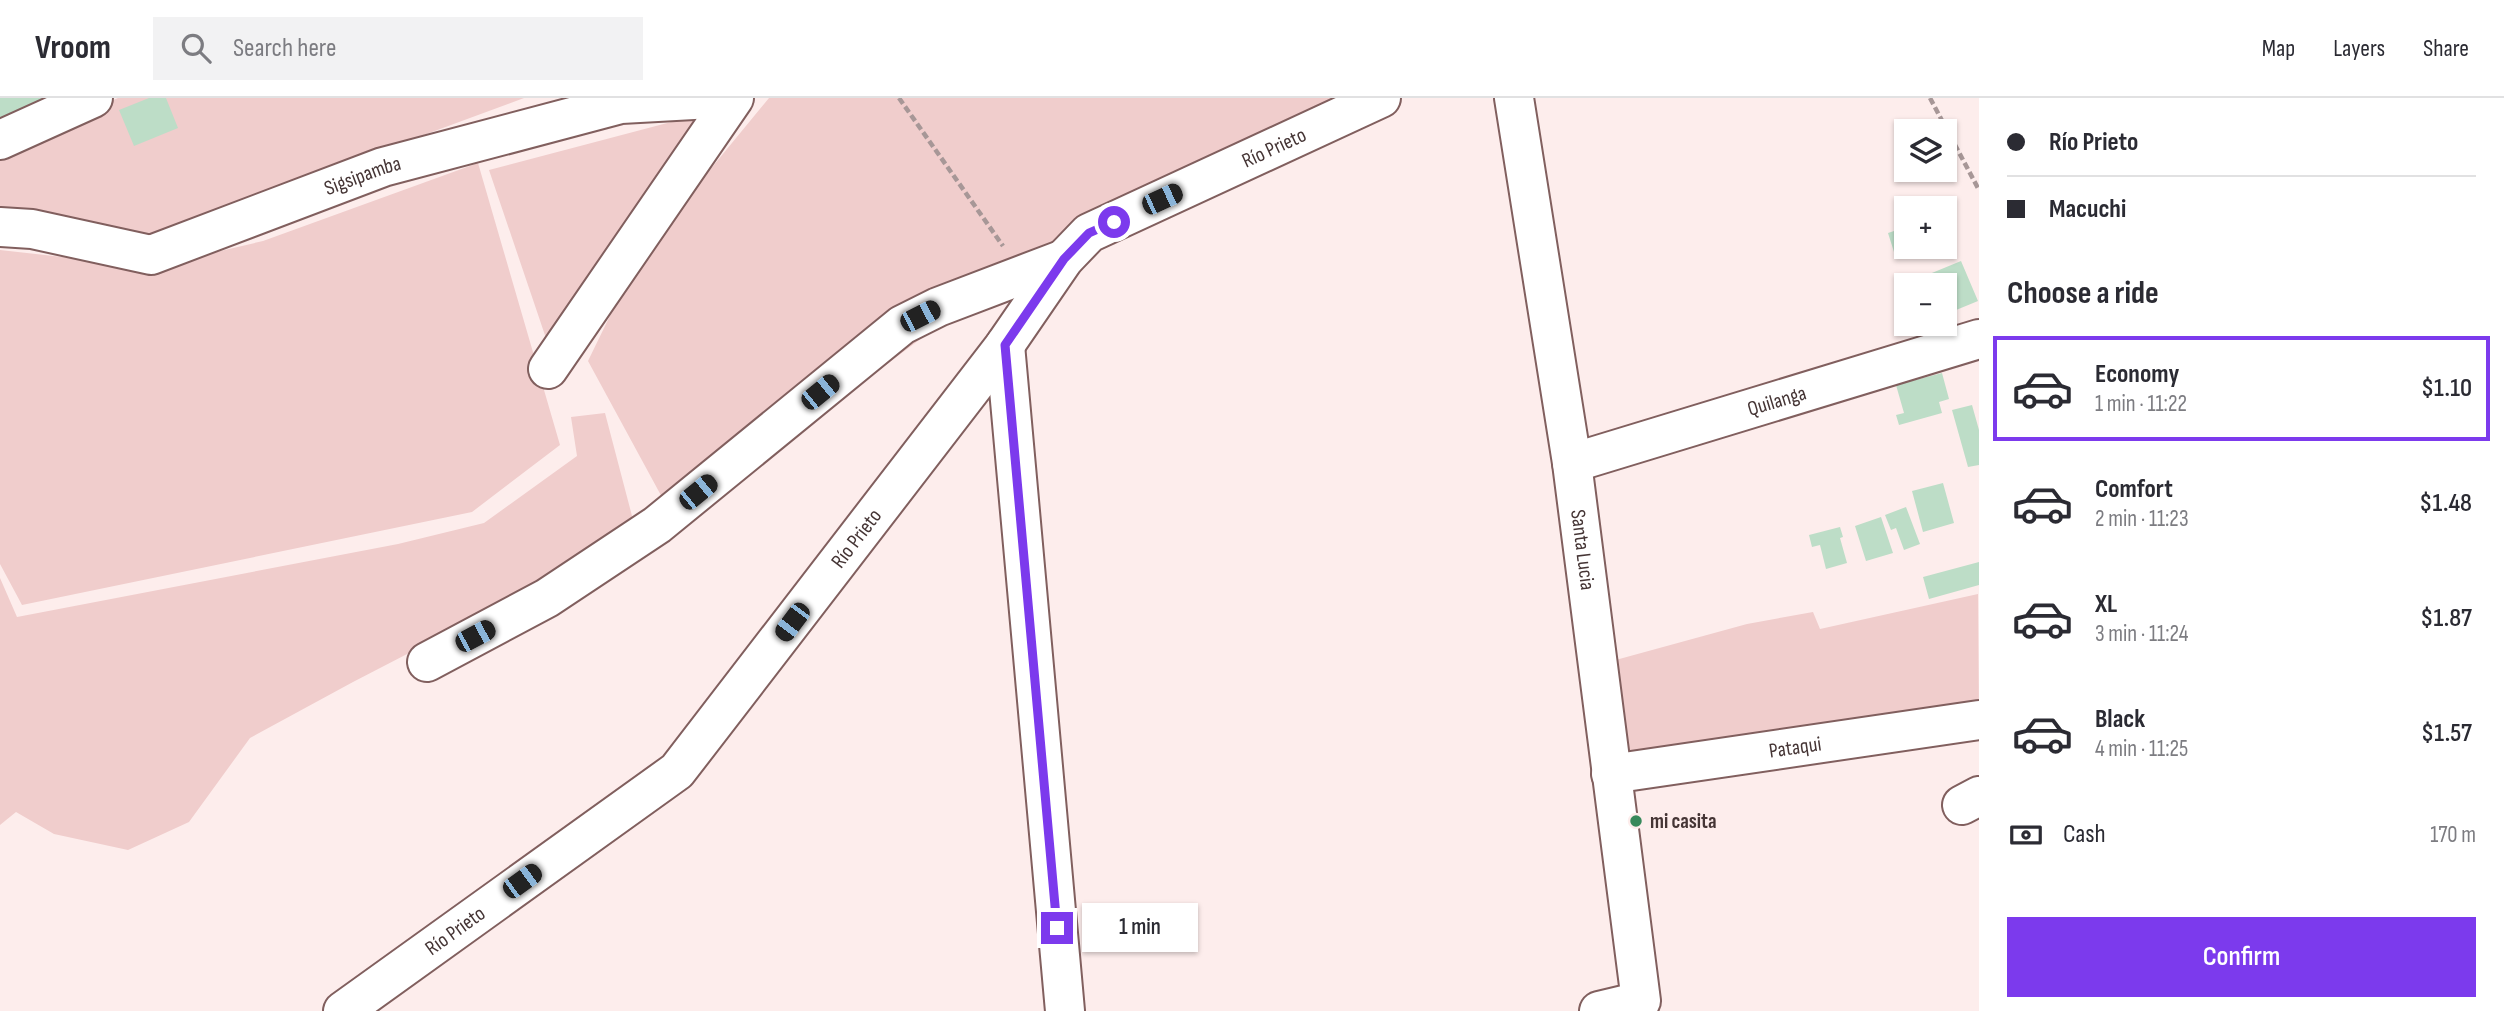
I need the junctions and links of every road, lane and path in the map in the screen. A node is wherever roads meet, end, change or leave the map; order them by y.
1 (93, 98) edge
2 (732, 98) edge
3 (899, 98) edge
4 (1381, 98) edge
5 (1514, 98) edge
6 (1930, 98) edge
7 (0, 140) edge
8 (1979, 190) edge
9 (0, 227) edge
10 (1064, 259) junction
11 (1023, 275) junction
12 (1979, 339) edge
13 (1005, 345) junction
14 (548, 369) dead end
15 (1572, 463) junction
16 (428, 662) dead end
17 (1979, 720) edge
18 (1611, 774) junction
19 (343, 1011) edge
20 (1065, 1011) edge
21 (1600, 1011) edge

1 - 7 street
2 - 9 street, Sigsipamba
2 - 14 street
3 - 11 path
4 - 10 street, Río Prieto
5 - 15 street, Santa Lucia
6 - 8 path
10 - 11 street
10 - 13 street, Río Prieto
11 - 16 street
12 - 15 street, Quilanga
13 - 19 street, Río Prieto
13 - 20 street
15 - 18 street, Santa Lucia
17 - 18 street, Pataqui
18 - 21 street, Santa Lucia

